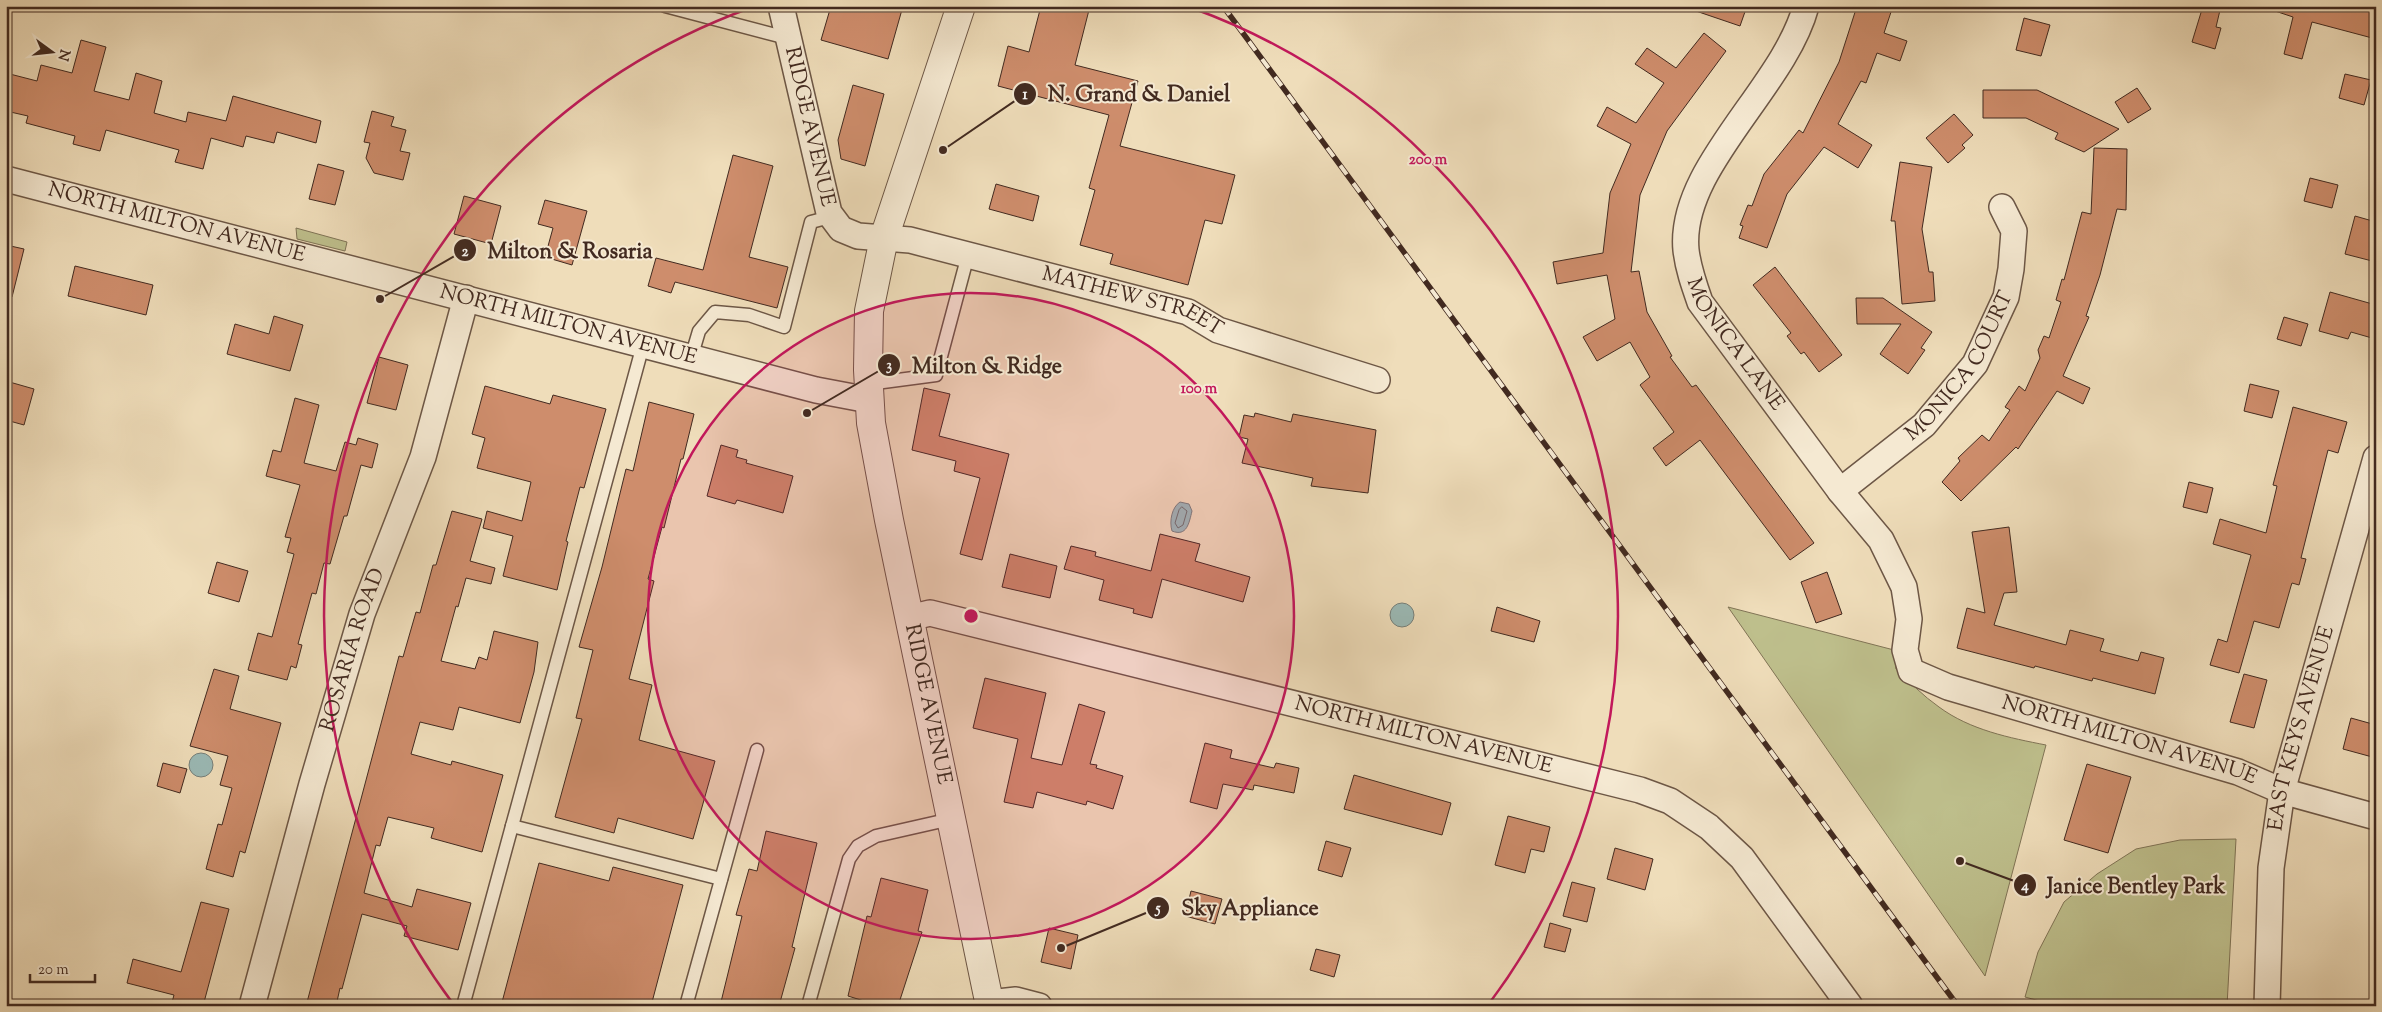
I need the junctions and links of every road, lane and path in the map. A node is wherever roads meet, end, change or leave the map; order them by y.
1 (665, 6) edge
2 (781, 6) edge
3 (961, 6) edge
4 (1806, 6) edge
5 (788, 38) junction
6 (6, 179) edge
7 (2002, 207) dead end
8 (830, 216) junction
9 (884, 238) junction
10 (968, 255) junction
11 (466, 298) junction
12 (643, 346) junction
13 (690, 358) junction
14 (1377, 380) dead end
15 (869, 392) junction
16 (2376, 458) edge
17 (1840, 491) junction
18 (909, 618) junction
19 (1911, 671) joint
20 (757, 750) dead end
21 (2282, 791) junction
22 (2376, 817) edge
23 (951, 818) junction
24 (512, 826) junction
25 (721, 879) junction
26 (990, 1004) edge
27 (252, 1006) edge
28 (463, 1006) edge
29 (686, 1006) edge
30 (808, 1006) edge
31 (1040, 1006) edge
32 (1850, 1006) edge
33 (2267, 1006) edge

1 - 5 lane
2 - 5 street, RIDGE AVENUE
3 - 9 street, RIDGE AVENUE
4 - 17 street, MONICA LANE
5 - 8 street, RIDGE AVENUE
6 - 11 street, NORTH MILTON AVENUE
7 - 17 street, MONICA COURT
8 - 9 street, RIDGE AVENUE
8 - 13 lane
9 - 10 street, MATHEW STREET
9 - 15 street, RIDGE AVENUE
10 - 14 street, MATHEW STREET
10 - 15 lane
11 - 12 street, NORTH MILTON AVENUE
11 - 27 street, ROSARIA ROAD
12 - 13 street, NORTH MILTON AVENUE
12 - 24 lane
13 - 15 street, NORTH MILTON AVENUE
15 - 18 street, RIDGE AVENUE
16 - 21 street, EAST KEYS AVENUE
17 - 19 street, MONICA LANE
18 - 23 street, RIDGE AVENUE
18 - 32 street, NORTH MILTON AVENUE
19 - 21 street, NORTH MILTON AVENUE
20 - 25 lane
21 - 22 street, NORTH MILTON AVENUE
21 - 33 street, EAST KEYS AVENUE
23 - 26 street, RIDGE AVENUE
23 - 30 lane
24 - 25 lane
24 - 28 lane
25 - 29 lane
26 - 31 street

